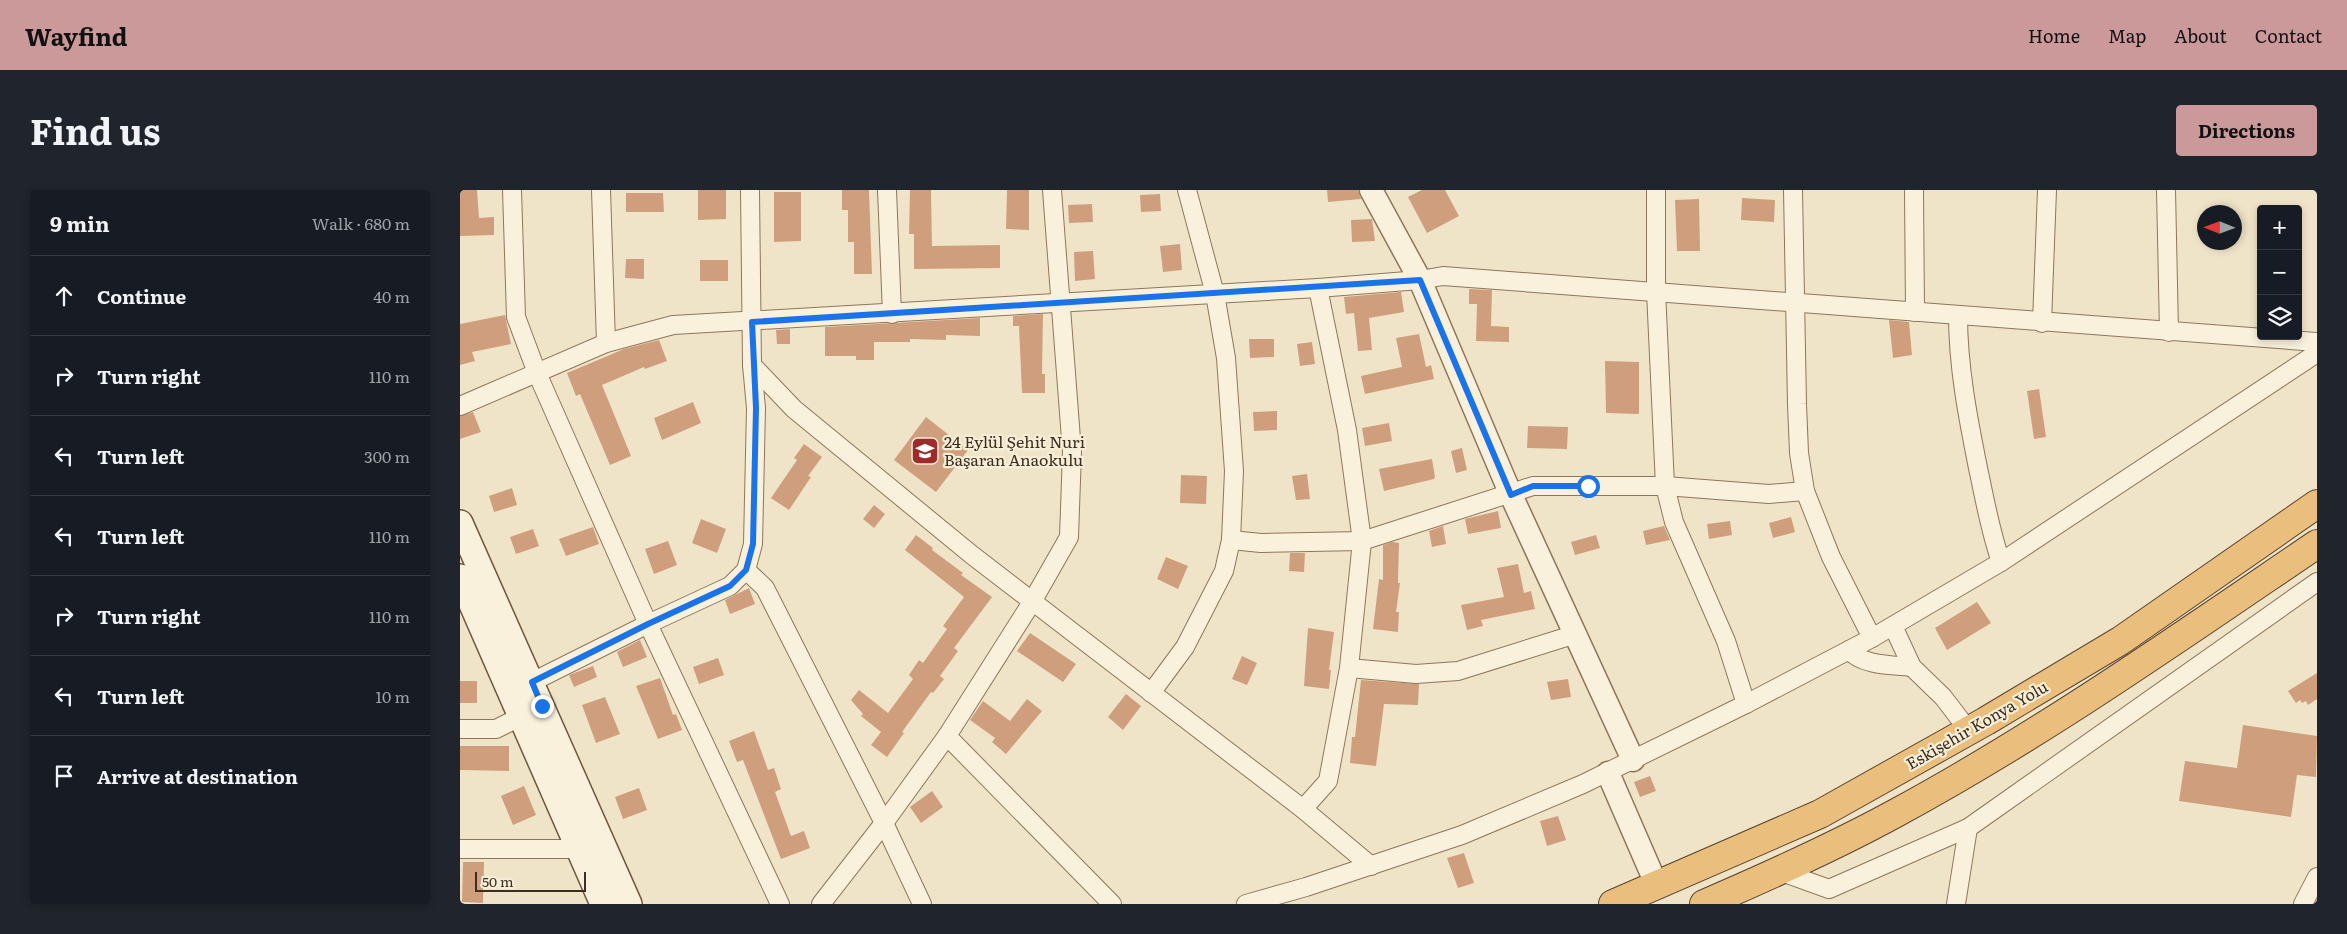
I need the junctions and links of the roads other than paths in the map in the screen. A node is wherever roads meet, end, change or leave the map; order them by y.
1 (512, 190) edge
2 (601, 190) edge
3 (750, 190) edge
4 (887, 190) edge
5 (1052, 190) edge
6 (1187, 190) edge
7 (1371, 190) edge
8 (1656, 190) edge
9 (1793, 190) edge
10 (1914, 190) edge
11 (2047, 190) edge
12 (2166, 190) edge
13 (1420, 280) junction
14 (1318, 288) junction
15 (1656, 291) junction
16 (1215, 294) junction
17 (1795, 303) junction
18 (1060, 304) junction
19 (1915, 312) junction
20 (892, 314) junction
21 (1958, 315) junction
22 (752, 322) junction
23 (2042, 323) junction
24 (2169, 332) junction
25 (606, 342) junction
26 (2317, 342) edge
27 (2317, 353) edge
28 (752, 365) junction
29 (536, 373) junction
30 (460, 406) edge
31 (1665, 486) junction
32 (1805, 491) junction
33 (1511, 495) junction
34 (2317, 504) edge
35 (460, 523) edge
36 (1231, 540) junction
37 (1362, 541) junction
38 (2317, 544) edge
39 (2001, 562) junction
40 (746, 570) junction
41 (460, 577) edge
42 (2317, 582) edge
43 (1032, 602) junction
44 (648, 624) junction
45 (1893, 626) junction
46 (1576, 634) junction
47 (1872, 638) junction
48 (1849, 650) junction
49 (1912, 667) junction
50 (1350, 668) junction
51 (521, 687) junction
52 (1151, 693) junction
53 (1746, 704) junction
54 (532, 712) junction
55 (460, 729) edge
56 (1969, 731) junction
57 (947, 736) junction
58 (1633, 760) junction
59 (1608, 773) junction
60 (1303, 809) junction
61 (884, 823) junction
62 (1968, 828) junction
63 (460, 849) edge
64 (578, 849) junction
65 (1371, 866) junction
66 (1779, 871) junction
67 (2317, 877) edge
68 (1657, 886) junction
69 (603, 904) edge
70 (629, 904) edge
71 (780, 904) edge
72 (821, 904) edge
73 (922, 904) edge
74 (1112, 904) edge
75 (1246, 904) edge
76 (1614, 904) edge
77 (1704, 904) edge
78 (1956, 904) edge
79 (2303, 904) edge

1 - 29 street
2 - 25 street
3 - 22 street
4 - 20 street
5 - 18 street
6 - 16 street
7 - 13 street
8 - 15 street
9 - 17 street
10 - 19 street
11 - 23 street
12 - 24 street
13 - 14 street
13 - 15 street
13 - 33 street
14 - 16 street
14 - 37 street
15 - 17 street
15 - 31 street
16 - 18 street
16 - 36 street
17 - 19 street
17 - 32 street
18 - 20 street
18 - 43 street
19 - 21 street
20 - 22 street
21 - 23 street
21 - 39 street
22 - 25 street
22 - 28 street
23 - 24 street
24 - 26 street
25 - 29 street
27 - 39 street
28 - 40 street
28 - 43 street
29 - 30 street
29 - 44 street
31 - 32 street
31 - 33 street
31 - 53 street
32 - 47 street
33 - 37 street
33 - 46 street
34 - 56 highway, Eskişehir Konya Yolu
35 - 51 main road
36 - 37 street
36 - 52 street
37 - 50 street
38 - 66 highway
39 - 45 street
40 - 44 street
40 - 61 street
41 - 51 main road
42 - 62 street
43 - 52 street
43 - 57 street
44 - 51 street
44 - 71 street
45 - 47 street
45 - 49 street
46 - 50 street
46 - 58 street
47 - 48 street
48 - 49 street
48 - 53 street
49 - 56 street
50 - 60 street
51 - 54 main road
52 - 60 street
53 - 58 street
54 - 55 street
54 - 64 main road
54 - 70 main road
56 - 68 highway, Eskişehir Konya Yolu
57 - 61 street
57 - 74 street
58 - 59 street
59 - 65 street
59 - 68 street
60 - 65 street
61 - 72 street
61 - 73 street
62 - 66 street
62 - 78 street
63 - 64 street
64 - 69 main road
65 - 75 street
66 - 77 highway
67 - 79 street
68 - 76 highway, Eskişehir Konya Yolu

